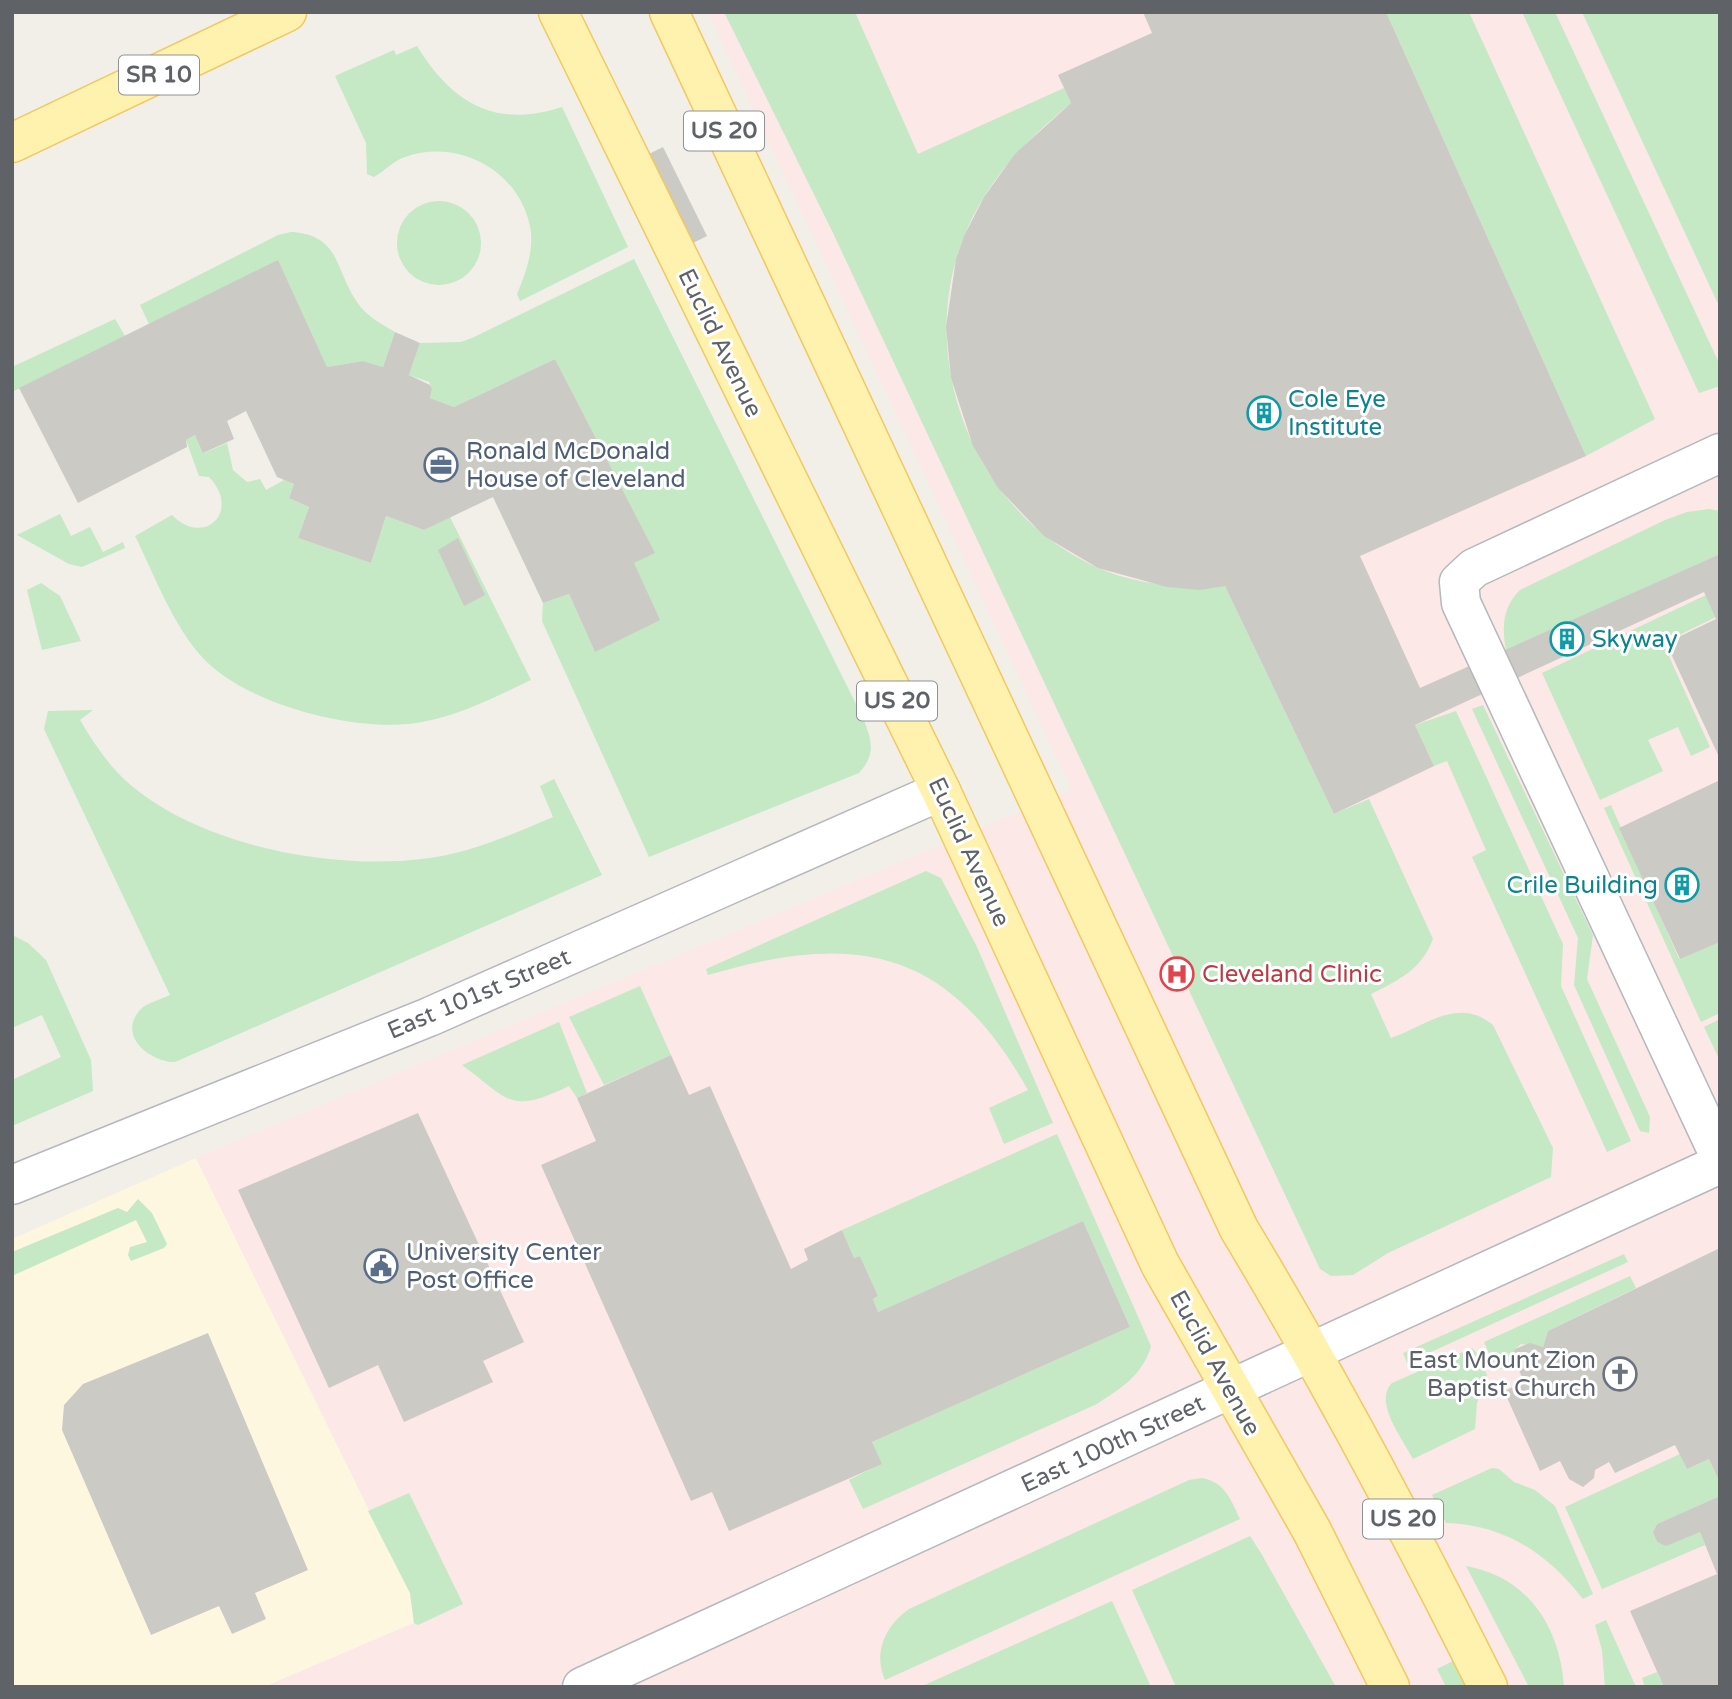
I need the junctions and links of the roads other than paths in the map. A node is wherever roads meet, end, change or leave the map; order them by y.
1 (287, 12) edge
2 (558, 12) edge
3 (669, 12) edge
4 (12, 143) edge
5 (1720, 453) edge
6 (941, 791) junction
7 (1720, 1157) edge
8 (1720, 1164) edge
9 (12, 1185) edge
10 (1314, 1353) junction
11 (1230, 1391) junction
12 (582, 1687) edge
13 (1390, 1687) edge
14 (1488, 1687) edge

1 - 4 main road, SR 10
2 - 6 main road, Euclid Avenue / US 20
3 - 10 main road, US 20
5 - 7 street
6 - 9 street, East 101st Street
6 - 11 main road, Euclid Avenue / US 20
8 - 10 street, East 100th Street
10 - 11 street, East 100th Street
10 - 14 main road, US 20
11 - 12 street, East 100th Street
11 - 13 main road, Euclid Avenue / US 20

